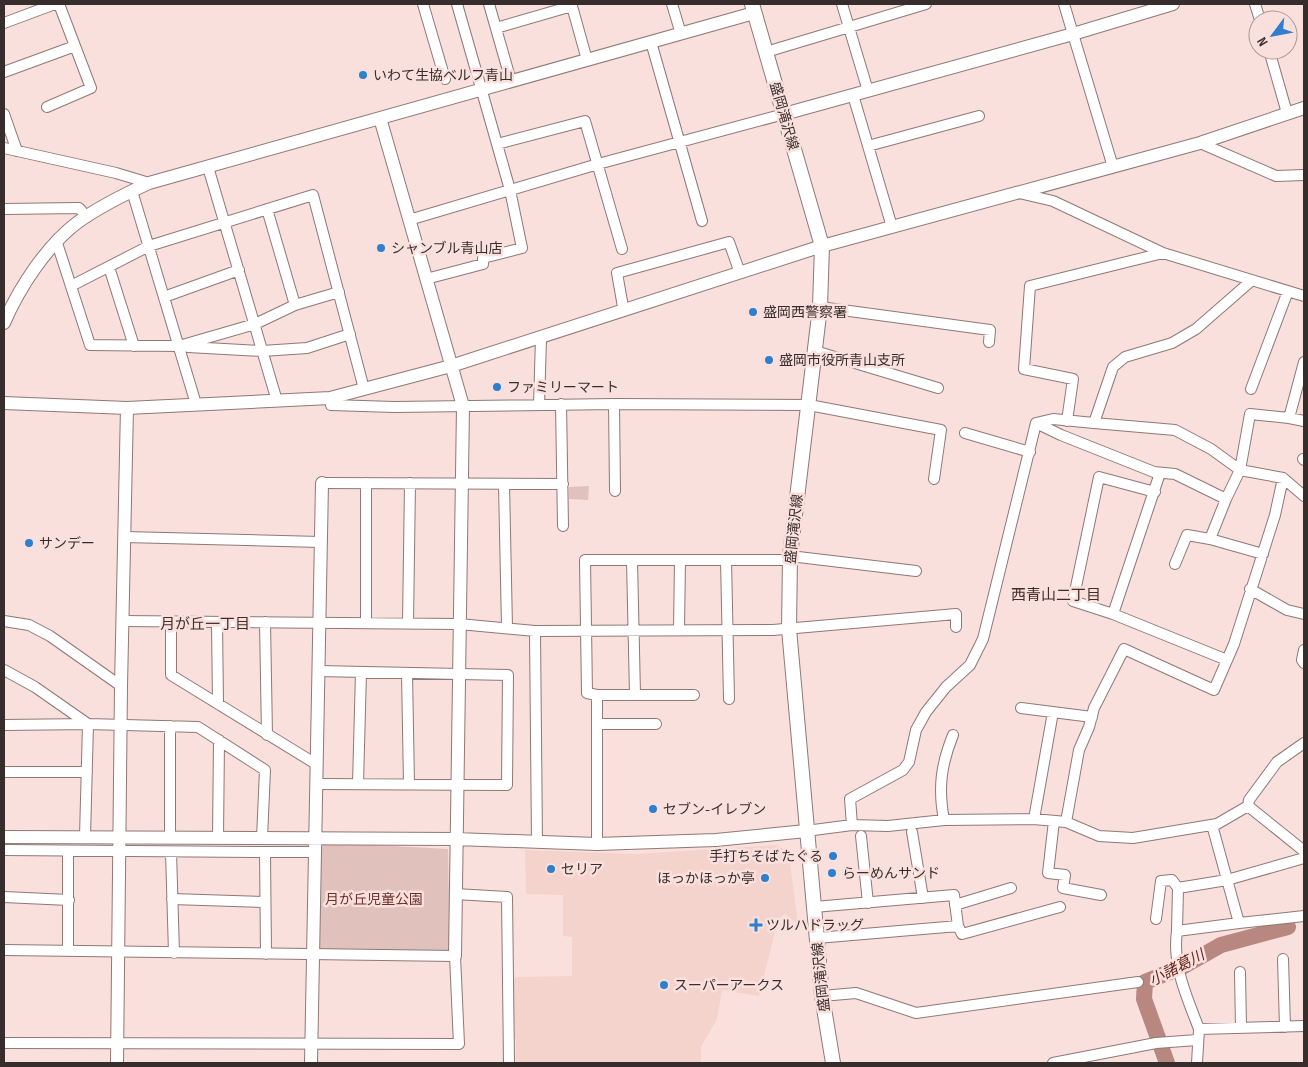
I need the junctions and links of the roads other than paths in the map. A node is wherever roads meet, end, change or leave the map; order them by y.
1 (57, 4) edge
2 (422, 4) edge
3 (457, 4) edge
4 (489, 4) edge
5 (672, 4) edge
6 (842, 4) edge
7 (926, 4) edge
8 (1064, 4) edge
9 (1174, 4) edge
10 (572, 5) edge
11 (753, 8) edge
12 (4, 23) edge
13 (849, 27) junction
14 (496, 28) junction
15 (681, 34) junction
16 (1073, 34) junction
17 (651, 42) junction
18 (75, 46) junction
19 (766, 52) junction
20 (586, 60) junction
21 (1272, 60) edge
22 (4, 72) edge
23 (444, 79) dead end
24 (511, 82) junction
25 (482, 90) junction
26 (868, 91) junction
27 (853, 95) junction
28 (47, 107) dead end
29 (1304, 108) edge
30 (1287, 113) junction
31 (4, 114) edge
32 (784, 114) junction
33 (979, 116) dead end
34 (380, 118) junction
35 (680, 142) junction
36 (1200, 143) junction
37 (497, 144) junction
38 (868, 146) junction
39 (4, 148) edge
40 (17, 151) junction
41 (598, 164) junction
42 (208, 166) junction
43 (1113, 167) junction
44 (1304, 175) edge
45 (149, 183) junction
46 (510, 190) junction
47 (132, 191) junction
48 (1020, 192) junction
49 (4, 209) edge
50 (267, 210) junction
51 (88, 217) junction
52 (409, 220) junction
53 (702, 221) dead end
54 (224, 222) junction
55 (892, 227) junction
56 (57, 243) junction
57 (149, 246) junction
58 (822, 246) junction
59 (622, 249) dead end
60 (1163, 253) junction
61 (109, 267) junction
62 (239, 270) junction
63 (740, 273) junction
64 (426, 279) junction
65 (1251, 281) junction
66 (71, 286) junction
67 (1288, 291) junction
68 (339, 292) junction
69 (1304, 296) edge
70 (164, 298) junction
71 (295, 305) junction
72 (820, 306) junction
73 (623, 307) dead end
74 (7, 309) edge
75 (4, 323) edge
76 (255, 324) junction
77 (350, 334) junction
78 (541, 338) junction
79 (989, 342) dead end
80 (134, 346) junction
81 (179, 346) junction
82 (262, 351) junction
83 (815, 351) junction
84 (1304, 362) edge
85 (452, 366) junction
86 (938, 388) dead end
87 (364, 389) junction
88 (1251, 389) dead end
89 (330, 398) junction
90 (277, 401) junction
91 (4, 403) edge
92 (196, 404) junction
93 (561, 404) junction
94 (614, 404) junction
95 (809, 404) junction
96 (539, 405) junction
97 (463, 406) junction
98 (127, 408) junction
99 (1289, 418) junction
100 (1066, 421) junction
101 (1304, 421) edge
102 (1036, 423) junction
103 (1094, 423) junction
104 (965, 433) dead end
105 (1030, 452) junction
106 (1240, 470) junction
107 (1160, 473) junction
108 (1283, 478) junction
109 (934, 479) dead end
110 (322, 483) joint
111 (366, 483) junction
112 (410, 483) junction
113 (462, 484) junction
114 (504, 484) junction
115 (562, 484) junction
116 (614, 491) dead end
117 (1155, 492) junction
118 (1304, 496) edge
119 (1226, 499) junction
120 (563, 526) dead end
121 (124, 537) junction
122 (1210, 539) junction
123 (320, 542) junction
124 (1263, 554) junction
125 (790, 558) junction
126 (632, 560) junction
127 (680, 560) junction
128 (726, 560) junction
129 (1175, 564) dead end
130 (916, 571) dead end
131 (1250, 589) junction
132 (1114, 614) junction
133 (1304, 614) edge
134 (4, 621) edge
135 (123, 621) junction
136 (171, 622) junction
137 (217, 622) junction
138 (265, 622) junction
139 (319, 623) junction
140 (366, 623) junction
141 (408, 624) junction
142 (459, 624) junction
143 (507, 627) junction
144 (956, 627) dead end
145 (789, 629) junction
146 (679, 630) junction
147 (727, 630) junction
148 (535, 631) junction
149 (585, 631) junction
150 (633, 631) junction
151 (1304, 650) edge
152 (1226, 660) junction
153 (1304, 663) edge
154 (4, 670) edge
155 (318, 671) junction
156 (362, 672) junction
157 (408, 673) junction
158 (459, 674) junction
159 (121, 686) junction
160 (635, 695) junction
161 (694, 695) dead end
162 (597, 696) junction
163 (729, 699) dead end
164 (218, 704) junction
165 (1021, 708) dead end
166 (1053, 712) junction
167 (1092, 717) junction
168 (88, 724) junction
169 (597, 724) junction
170 (656, 724) dead end
171 (4, 725) edge
172 (121, 725) junction
173 (170, 726) junction
174 (267, 734) junction
175 (953, 735) dead end
176 (218, 740) junction
177 (1304, 743) edge
178 (316, 764) junction
179 (4, 772) edge
180 (87, 772) junction
181 (316, 784) junction
182 (358, 784) junction
183 (409, 784) junction
184 (457, 784) junction
185 (1248, 806) junction
186 (1034, 819) junction
187 (944, 820) junction
188 (1054, 821) junction
189 (1066, 822) junction
190 (852, 825) junction
191 (1212, 825) junction
192 (806, 831) junction
193 (912, 832) dead end
194 (861, 836) dead end
195 (4, 837) edge
196 (86, 837) junction
197 (120, 838) junction
198 (170, 838) junction
199 (218, 838) junction
200 (262, 838) junction
201 (315, 839) junction
202 (456, 839) junction
203 (537, 842) junction
204 (597, 844) junction
205 (4, 850) edge
206 (68, 851) junction
207 (1304, 851) edge
208 (120, 852) junction
209 (170, 852) junction
210 (265, 852) junction
211 (314, 852) junction
212 (1304, 858) edge
213 (1227, 880) junction
214 (1011, 888) dead end
215 (1178, 888) junction
216 (456, 894) junction
217 (1101, 895) dead end
218 (4, 897) edge
219 (923, 898) junction
220 (172, 899) junction
221 (69, 900) junction
222 (265, 902) junction
223 (868, 902) junction
224 (955, 905) junction
225 (814, 907) junction
226 (1060, 907) dead end
227 (1304, 916) edge
228 (1156, 919) dead end
229 (1239, 923) junction
230 (958, 926) junction
231 (1177, 931) junction
232 (817, 938) junction
233 (4, 950) edge
234 (68, 951) junction
235 (119, 953) junction
236 (174, 954) junction
237 (266, 954) junction
238 (313, 955) junction
239 (455, 956) junction
240 (1283, 959) dead end
241 (1240, 972) dead end
242 (1138, 982) dead end
243 (822, 996) junction
244 (1304, 1026) edge
245 (1285, 1027) junction
246 (1242, 1028) junction
247 (1198, 1029) junction
248 (1197, 1040) junction
249 (311, 1042) junction
250 (4, 1043) edge
251 (118, 1043) junction
252 (118, 1063) edge
253 (311, 1063) edge
254 (509, 1063) edge
255 (833, 1063) edge
256 (1053, 1063) edge
257 (1197, 1063) edge

1 - 12 street
1 - 18 street
2 - 23 street
3 - 25 street
4 - 14 street
5 - 15 street
6 - 13 street
7 - 13 street
8 - 16 street
9 - 16 street
10 - 14 street
10 - 20 street
11 - 15 street
11 - 19 main road, 盛岡滝沢線
13 - 19 street
13 - 26 street
14 - 24 street
15 - 17 street
16 - 26 street
16 - 43 street
17 - 20 street
17 - 35 street
18 - 22 street
18 - 28 street
19 - 32 main road, 盛岡滝沢線
20 - 24 street
21 - 30 street
24 - 25 street
25 - 34 street
25 - 37 street
26 - 27 street
27 - 32 street
27 - 38 street
29 - 30 street
30 - 36 street
31 - 40 street
32 - 35 street
32 - 58 main road, 盛岡滝沢線
33 - 38 street
34 - 42 street
34 - 52 street
35 - 41 street
35 - 53 street
36 - 43 street
36 - 44 street
37 - 41 street
37 - 46 street
38 - 55 street
39 - 40 street
40 - 45 street
41 - 46 street
41 - 59 street
42 - 45 street
42 - 54 street
43 - 48 street
45 - 47 street
46 - 52 street
46 - 64 street
47 - 51 street
47 - 57 street
48 - 55 street
48 - 60 street
49 - 51 street
50 - 54 street
50 - 68 street
50 - 71 street
51 - 56 street
52 - 64 street
54 - 57 street
54 - 62 street
55 - 58 street
56 - 66 street
56 - 74 street
57 - 61 street
57 - 70 street
58 - 63 street
58 - 72 main road, 盛岡滝沢線
60 - 65 street
60 - 100 street
61 - 66 street
61 - 80 street
62 - 70 street
62 - 76 street
63 - 73 street
63 - 78 street
64 - 85 street
65 - 67 street
65 - 103 street
66 - 80 street
67 - 69 street
67 - 88 street
68 - 71 street
68 - 77 street
70 - 81 street
71 - 76 street
72 - 79 street
72 - 83 main road, 盛岡滝沢線
74 - 75 street
76 - 81 street
76 - 82 street
77 - 82 street
77 - 87 street
78 - 85 street
78 - 96 street
80 - 81 street
81 - 82 street
81 - 92 street
82 - 90 street
83 - 86 street
83 - 95 main road, 盛岡滝沢線
84 - 99 street
85 - 87 street
85 - 97 street
87 - 89 street
89 - 90 street
89 - 97 street
90 - 92 street
91 - 98 street
92 - 98 street
93 - 94 street
93 - 96 street
93 - 115 street
94 - 95 street
94 - 116 street
95 - 109 street
95 - 125 main road, 盛岡滝沢線
96 - 97 street
97 - 113 street
98 - 121 street
99 - 101 street
99 - 106 street
100 - 102 street
100 - 103 street
102 - 105 street
102 - 107 street
103 - 106 street
104 - 105 street
105 - 190 street
106 - 108 street
106 - 119 street
107 - 117 street
107 - 119 street
108 - 118 street
108 - 124 street
110 - 111 street
110 - 123 street
111 - 112 street
111 - 140 street
112 - 113 street
112 - 141 street
113 - 114 street
113 - 142 street
114 - 115 street
114 - 143 street
115 - 120 street
117 - 132 street
117 - 132 street
119 - 122 street
121 - 123 street
121 - 135 street
122 - 124 street
122 - 129 street
123 - 139 street
124 - 131 street
125 - 128 street
125 - 130 street
125 - 145 main road, 盛岡滝沢線
126 - 127 street
126 - 149 street
126 - 150 street
127 - 128 street
127 - 146 street
128 - 147 street
131 - 133 street
131 - 152 street
132 - 152 street
134 - 159 street
135 - 136 street
135 - 159 street
136 - 137 street
136 - 164 street
137 - 138 street
137 - 164 street
138 - 139 street
138 - 174 street
139 - 140 street
139 - 155 street
140 - 141 street
141 - 142 street
142 - 143 street
142 - 158 street
143 - 148 street
144 - 145 street
145 - 147 street
145 - 192 main road, 盛岡滝沢線
146 - 147 street
146 - 150 street
147 - 163 street
148 - 149 street
148 - 203 street
149 - 150 street
149 - 162 street
150 - 160 street
151 - 153 street
152 - 167 street
154 - 168 street
155 - 156 street
155 - 178 street
156 - 157 street
156 - 182 street
157 - 158 street
157 - 183 street
158 - 184 street
158 - 184 street
159 - 172 street
160 - 161 street
160 - 162 street
162 - 169 street
164 - 174 street
165 - 166 street
166 - 167 street
166 - 186 street
167 - 189 street
168 - 171 street
168 - 172 street
168 - 180 street
169 - 170 street
169 - 204 street
172 - 173 street
172 - 197 street
173 - 176 street
173 - 198 street
174 - 178 street
175 - 187 street
176 - 199 street
176 - 200 street
177 - 185 street
178 - 181 street
179 - 180 street
180 - 196 street
181 - 182 street
181 - 201 street
182 - 183 street
183 - 184 street
184 - 202 street
185 - 191 street
185 - 207 street
186 - 187 street
186 - 188 street
187 - 190 street
188 - 189 street
188 - 217 street
189 - 191 street
190 - 192 street
191 - 213 street
192 - 204 street
192 - 225 main road, 盛岡滝沢線
193 - 219 street
194 - 223 street
195 - 196 street
196 - 197 street
197 - 198 street
197 - 208 street
198 - 199 street
199 - 200 street
200 - 201 street
201 - 202 street
201 - 211 street
202 - 203 street
202 - 216 street
203 - 204 street
205 - 206 street
206 - 208 street
206 - 221 street
208 - 209 street
208 - 235 street
209 - 210 street
209 - 220 street
210 - 211 street
210 - 222 street
211 - 238 street
212 - 213 street
213 - 215 street
213 - 229 street
214 - 224 street
215 - 228 street
215 - 231 street
216 - 239 street
216 - 254 street
218 - 221 street
219 - 223 street
219 - 224 street
220 - 222 street
220 - 236 street
221 - 234 street
222 - 237 street
223 - 225 street
224 - 230 street
225 - 232 main road, 盛岡滝沢線
226 - 230 street
227 - 229 street
229 - 231 street
230 - 232 street
231 - 247 street
232 - 243 main road, 盛岡滝沢線
233 - 234 street
234 - 235 street
235 - 236 street
235 - 251 street
236 - 237 street
237 - 238 street
238 - 239 street
238 - 249 street
239 - 249 street
240 - 245 street
241 - 246 street
242 - 243 street
243 - 255 main road, 盛岡滝沢線
244 - 245 street
245 - 246 street
246 - 247 street
247 - 248 street
248 - 256 street
248 - 257 street
249 - 251 street
249 - 253 street
250 - 251 street
251 - 252 street

